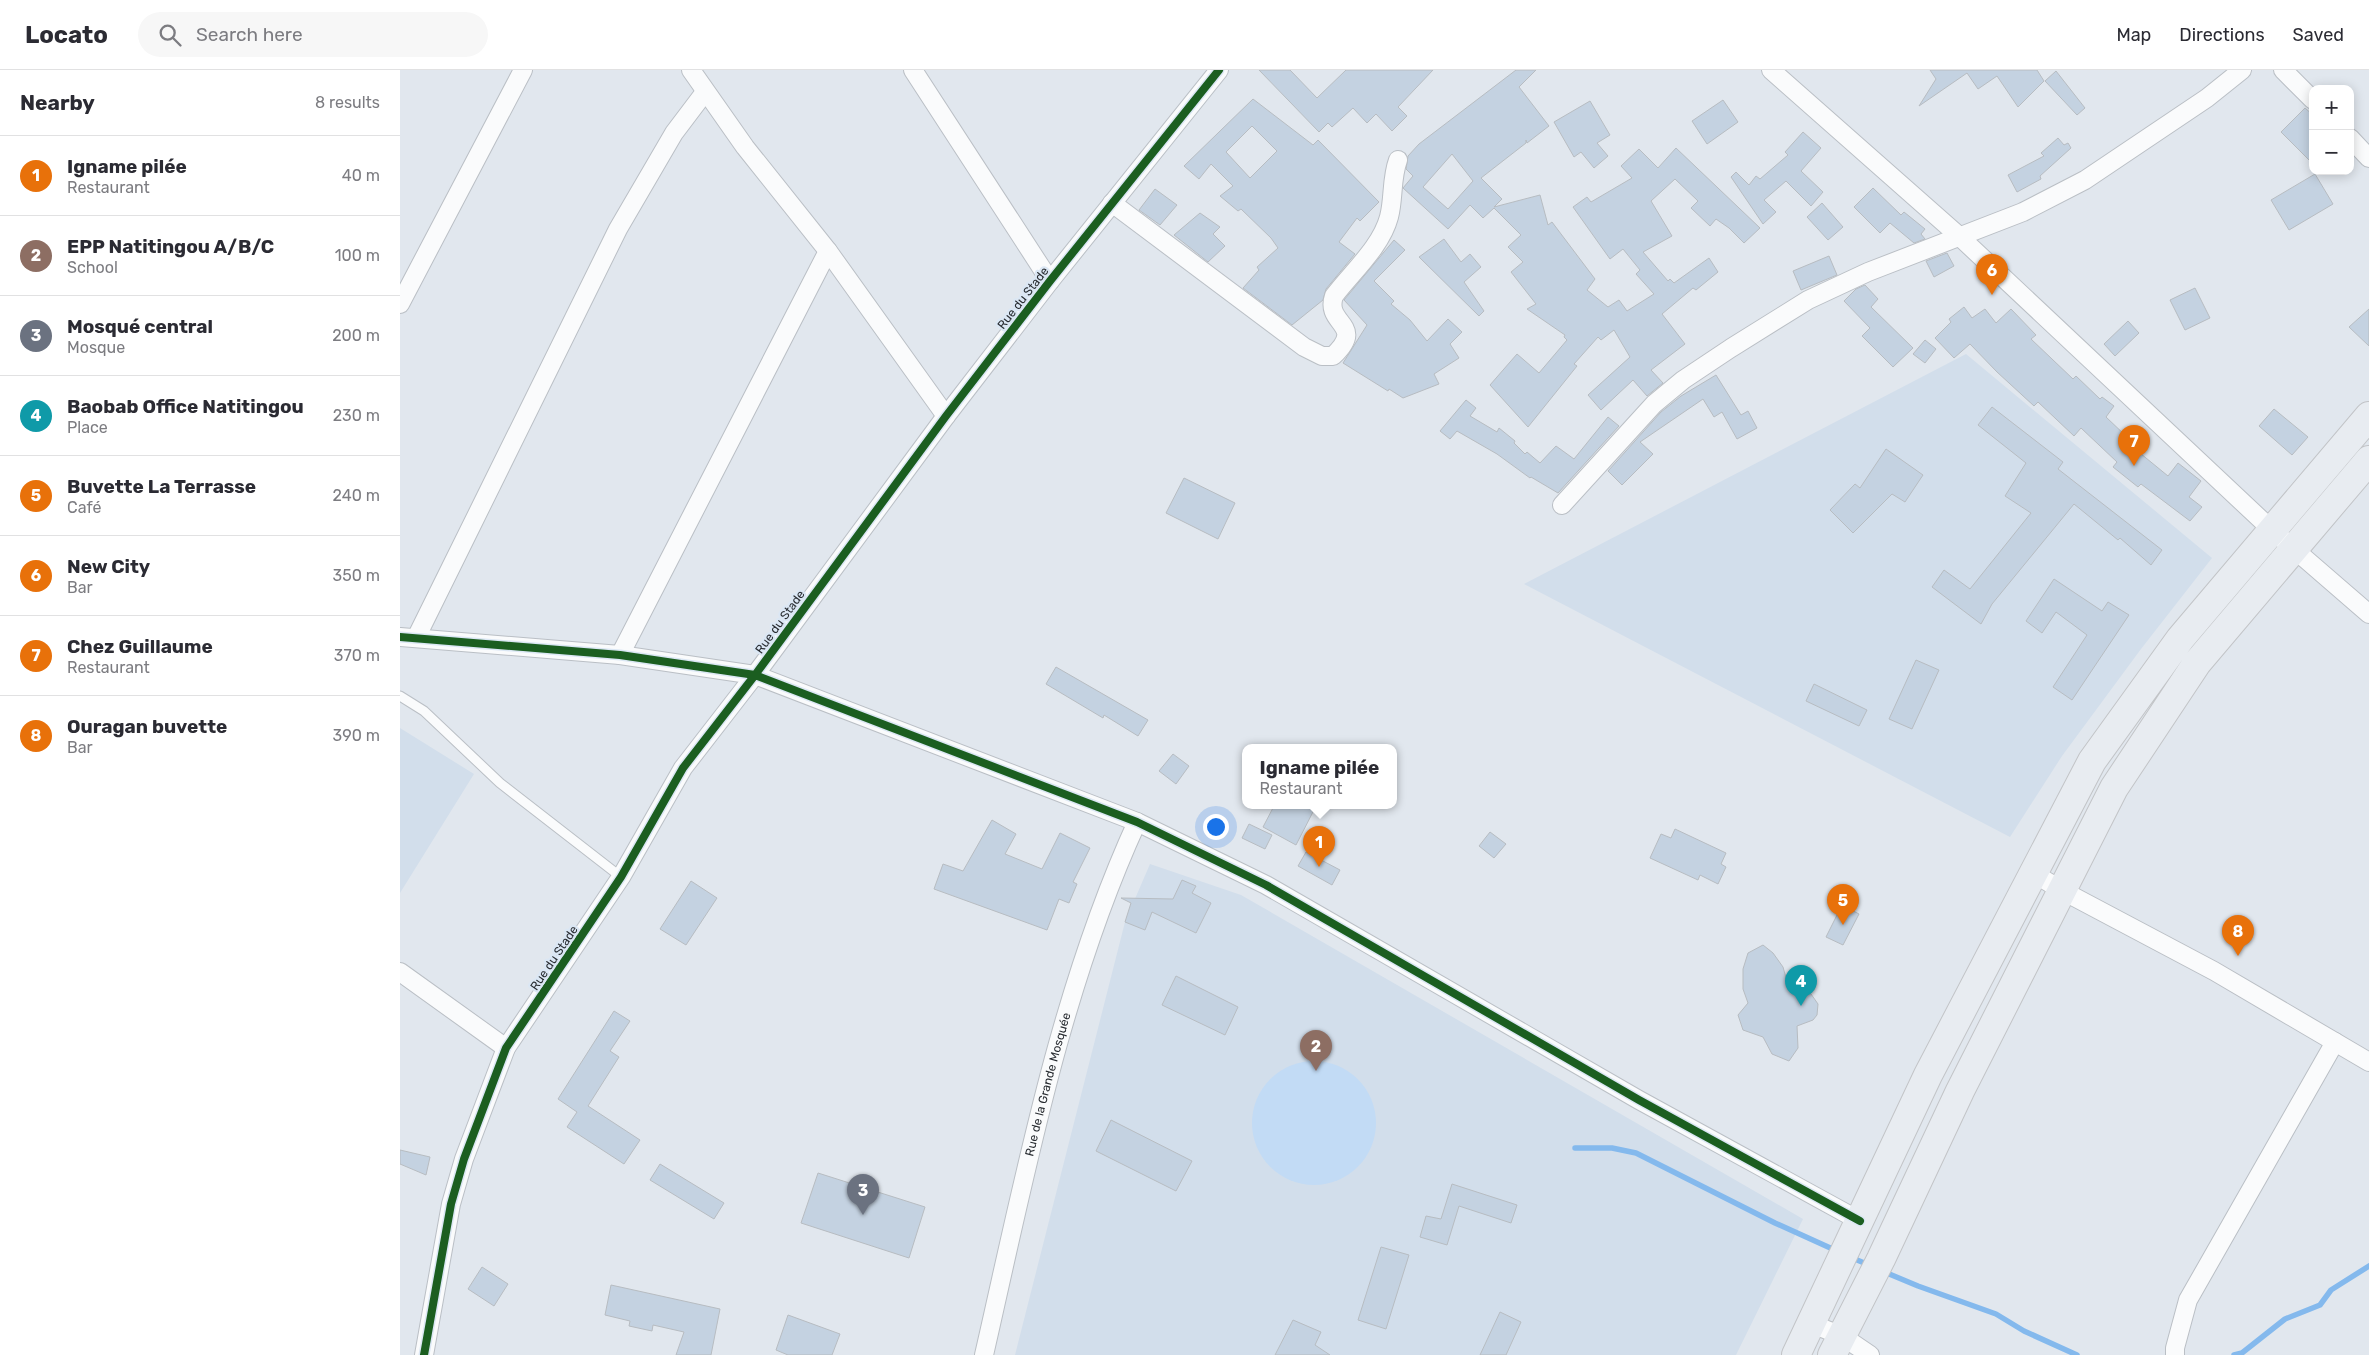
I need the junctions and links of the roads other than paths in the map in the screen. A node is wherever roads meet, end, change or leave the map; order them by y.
1 (523, 70) edge
2 (691, 70) edge
3 (913, 70) edge
4 (1219, 70) edge
5 (1771, 70) edge
6 (2242, 70) edge
7 (2283, 70) edge
8 (705, 92) junction
9 (2309, 96) edge
10 (2354, 142) edge
11 (2369, 158) edge
12 (1398, 160) dead end
13 (1112, 203) junction
14 (1959, 236) junction
15 (828, 251) junction
16 (1050, 281) junction
17 (400, 304) edge
18 (946, 416) junction
19 (2369, 416) edge
20 (2369, 460) edge
21 (1562, 505) dead end
22 (2272, 530) junction
23 (2293, 549) junction
24 (2369, 614) edge
25 (408, 637) edge
26 (620, 655) junction
27 (755, 675) junction
28 (400, 696) edge
29 (1137, 822) junction
30 (2033, 873) junction
31 (621, 877) junction
32 (2063, 891) junction
33 (400, 972) edge
34 (2335, 1042) junction
35 (506, 1048) junction
36 (2369, 1062) edge
37 (1928, 1075) junction
38 (1960, 1091) junction
39 (1849, 1242) junction
40 (1812, 1324) junction
41 (1837, 1346) edge
42 (424, 1355) edge
43 (984, 1355) edge
44 (1796, 1355) edge
45 (1870, 1355) edge
46 (2175, 1355) edge

1 - 17 street
2 - 8 street
3 - 16 street
4 - 13 street, Rue du Stade
5 - 14 street
6 - 14 street
7 - 9 street
8 - 15 street
8 - 25 street
10 - 11 street
12 - 13 street
13 - 16 street, Rue du Stade
14 - 21 street
14 - 22 street
15 - 18 street
15 - 26 street
16 - 18 street, Rue du Stade
18 - 27 street, Rue du Stade
19 - 22 highway
20 - 23 highway
22 - 23 street
22 - 30 highway
23 - 24 street
23 - 32 highway
25 - 26 street
26 - 27 street
27 - 29 street
27 - 31 street, Rue du Stade
28 - 31 lane
29 - 39 street
29 - 43 street, Rue de la Grande Mosquée
30 - 32 street
30 - 37 highway
31 - 35 street, Rue du Stade
32 - 34 street
32 - 38 highway
33 - 35 street
34 - 36 street
34 - 46 street
35 - 42 street, Rue du Stade
37 - 38 highway
37 - 39 highway
38 - 41 highway
39 - 40 highway
40 - 41 street
40 - 44 highway
41 - 45 street

